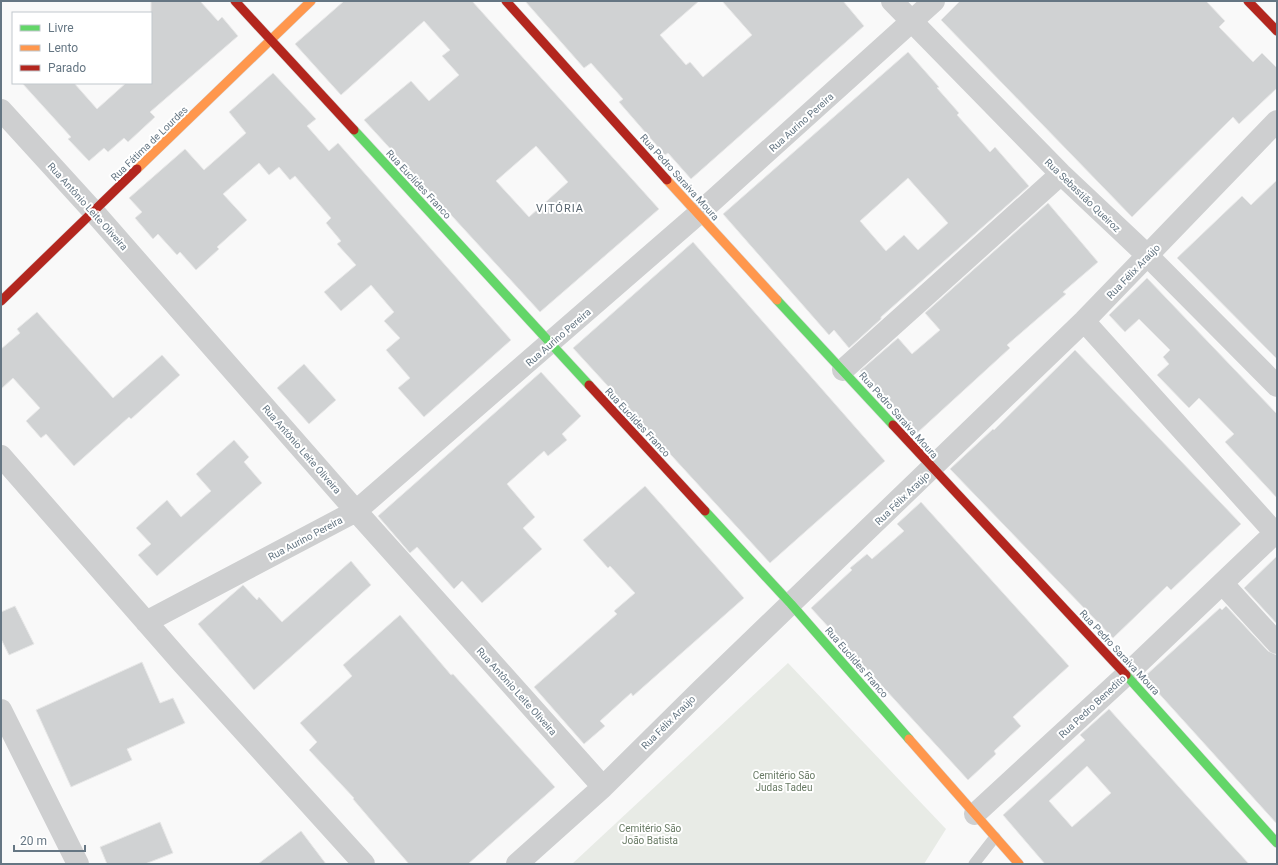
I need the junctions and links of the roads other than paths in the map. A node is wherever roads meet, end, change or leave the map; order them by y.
1 (235, 1) edge
2 (311, 1) edge
3 (506, 1) edge
4 (892, 1) edge
5 (934, 1) edge
6 (1248, 1) edge
7 (912, 21) junction
8 (1277, 31) edge
9 (270, 40) junction
10 (1, 110) edge
11 (1277, 122) edge
12 (1061, 174) junction
13 (94, 212) junction
14 (698, 214) junction
15 (1148, 256) junction
16 (1, 301) edge
17 (1084, 321) junction
18 (550, 343) junction
19 (844, 370) junction
20 (1277, 386) edge
21 (1, 456) edge
22 (932, 468) junction
23 (356, 511) junction
24 (1276, 532) edge
25 (1223, 584) junction
26 (791, 604) junction
27 (146, 622) junction
28 (1277, 643) edge
29 (1126, 675) junction
30 (1, 710) edge
31 (603, 787) junction
32 (975, 814) junction
33 (995, 837) junction
34 (1277, 843) edge
35 (78, 864) edge
36 (364, 864) edge
37 (517, 864) edge
38 (974, 864) edge
39 (1019, 864) edge

1 - 9 street, Rua Euclides Franco
2 - 9 street, Rua Fátima de Lourdes
3 - 14 street, Rua Pedro Saraiva Moura
4 - 7 street, Rua Sebastião Queiroz
5 - 7 street, Rua Aurino Pereira
6 - 8 street
7 - 12 street, Rua Sebastião Queiroz
7 - 14 street, Rua Aurino Pereira
9 - 13 street, Rua Fátima de Lourdes
9 - 18 street, Rua Euclides Franco
10 - 13 street, Rua Antônio Leite Oliveira
11 - 15 street, Rua Félix Araújo
12 - 15 street, Rua Sebastião Queiroz
12 - 19 street
13 - 16 street, Rua Fátima de Lourdes
13 - 23 street, Rua Antônio Leite Oliveira
14 - 18 street, Rua Aurino Pereira
14 - 19 street, Rua Pedro Saraiva Moura
15 - 17 street, Rua Félix Araújo
15 - 20 street, Rua Sebastião Queiroz
17 - 22 street, Rua Félix Araújo
17 - 24 street
18 - 23 street, Rua Aurino Pereira
18 - 26 street, Rua Euclides Franco
19 - 22 street, Rua Pedro Saraiva Moura
21 - 27 street
22 - 26 street, Rua Félix Araújo
22 - 29 street, Rua Pedro Saraiva Moura
23 - 27 street, Rua Aurino Pereira
23 - 31 street, Rua Antônio Leite Oliveira
24 - 25 street, Rua Pedro Benedito
25 - 28 street
25 - 29 street, Rua Pedro Benedito
26 - 31 street, Rua Félix Araújo
26 - 32 street, Rua Euclides Franco
27 - 36 street
29 - 32 street, Rua Pedro Benedito
29 - 34 street, Rua Pedro Saraiva Moura
30 - 35 street
31 - 37 street, Rua Félix Araújo
32 - 33 street, Rua Euclides Franco
33 - 38 lane
33 - 39 street, Rua Euclides Franco

